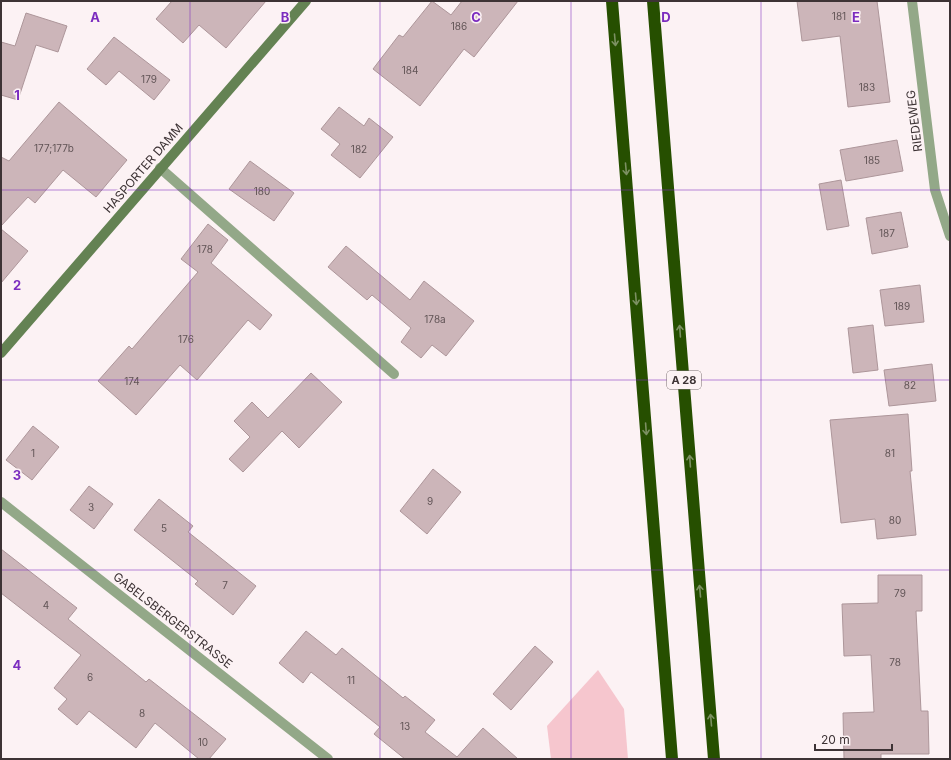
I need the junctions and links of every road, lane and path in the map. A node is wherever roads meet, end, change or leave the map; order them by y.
1 (306, 1) edge
2 (612, 1) edge
3 (653, 1) edge
4 (912, 1) edge
5 (160, 168) junction
6 (950, 236) edge
7 (1, 353) edge
8 (394, 374) dead end
9 (1, 502) edge
10 (328, 759) edge
11 (672, 759) edge
12 (714, 759) edge

1 - 5 main road, HASPORTER DAMM
2 -> 11 highway
12 -> 3 highway, A 28
4 - 6 street, RIEDEWEG
5 - 7 main road, HASPORTER DAMM
5 - 8 street
9 - 10 street, GABELSBERGERSTRASSE

